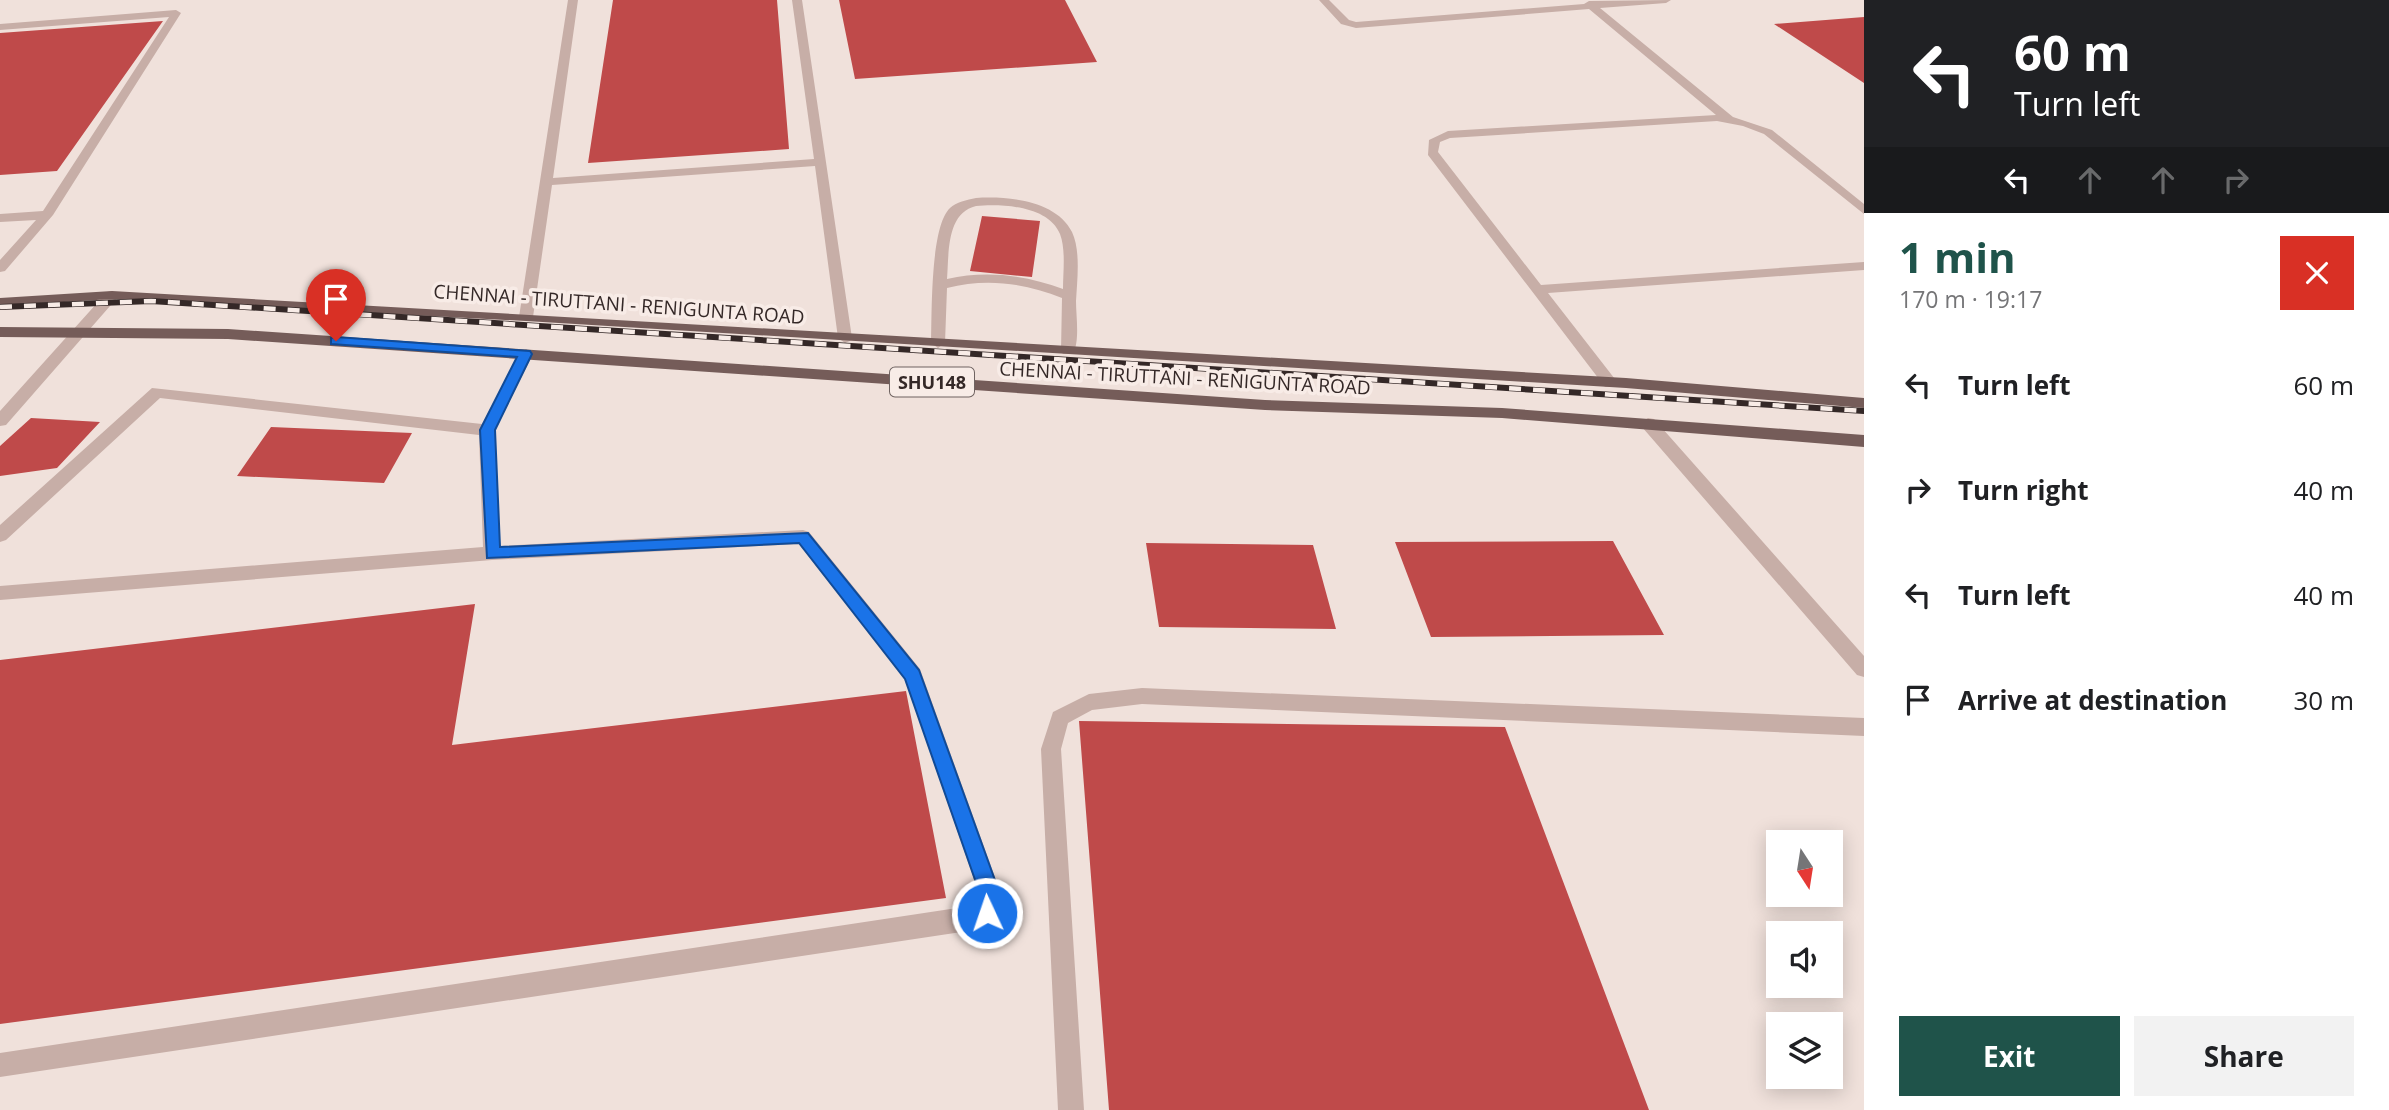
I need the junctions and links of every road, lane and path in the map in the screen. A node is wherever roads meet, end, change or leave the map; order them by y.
1 (573, 0) edge
2 (797, 0) edge
3 (1324, 0) edge
4 (1666, 0) edge
5 (1589, 3) edge
6 (0, 27) edge
7 (1729, 120) junction
8 (820, 162) junction
9 (545, 182) junction
10 (1864, 210) edge
11 (47, 215) junction
12 (0, 218) edge
13 (1864, 266) edge
14 (0, 268) edge
15 (941, 285) junction
16 (1538, 289) junction
17 (112, 295) junction
18 (1069, 296) junction
19 (0, 302) edge
20 (526, 317) junction
21 (80, 331) junction
22 (0, 332) edge
23 (845, 338) junction
24 (938, 343) junction
25 (1068, 351) junction
26 (526, 354) junction
27 (1610, 383) junction
28 (1864, 403) edge
29 (0, 421) edge
30 (1648, 423) junction
31 (487, 430) junction
32 (1864, 442) edge
33 (0, 535) edge
34 (492, 553) junction
35 (0, 593) edge
36 (1864, 668) edge
37 (1864, 727) edge
38 (0, 1065) edge
39 (1071, 1110) edge

1 - 9 street
2 - 8 street
3 - 5 street
4 - 5 street
5 - 7 street
6 - 11 street
7 - 10 street
7 - 16 street
8 - 9 street
8 - 23 street
9 - 20 street
11 - 12 street
11 - 14 street
13 - 16 street
15 - 18 street
15 - 18 street
15 - 24 street
16 - 27 street
17 - 19 main road, CHENNAI - TIRUTTANI - RENIGUNTA ROAD / SHU148
17 - 20 main road, CHENNAI - TIRUTTANI - RENIGUNTA ROAD / SHU148
17 - 21 street
18 - 25 street
20 - 23 main road, CHENNAI - TIRUTTANI - RENIGUNTA ROAD / SHU148
21 - 22 main road, CHENNAI - TIRUTTANI - RENIGUNTA ROAD / SHU148
21 - 26 main road, CHENNAI - TIRUTTANI - RENIGUNTA ROAD / SHU148
21 - 29 street
23 - 24 main road, CHENNAI - TIRUTTANI - RENIGUNTA ROAD / SHU148
24 - 25 main road, CHENNAI - TIRUTTANI - RENIGUNTA ROAD / SHU148
25 - 27 main road, CHENNAI - TIRUTTANI - RENIGUNTA ROAD / SHU148
26 - 30 main road, CHENNAI - TIRUTTANI - RENIGUNTA ROAD / SHU148
26 - 31 street
27 - 28 main road, CHENNAI - TIRUTTANI - RENIGUNTA ROAD / SHU148
30 - 32 main road, CHENNAI - TIRUTTANI - RENIGUNTA ROAD / SHU148
30 - 36 street
31 - 33 street
31 - 34 street
34 - 35 street
34 - 38 street
37 - 39 street

